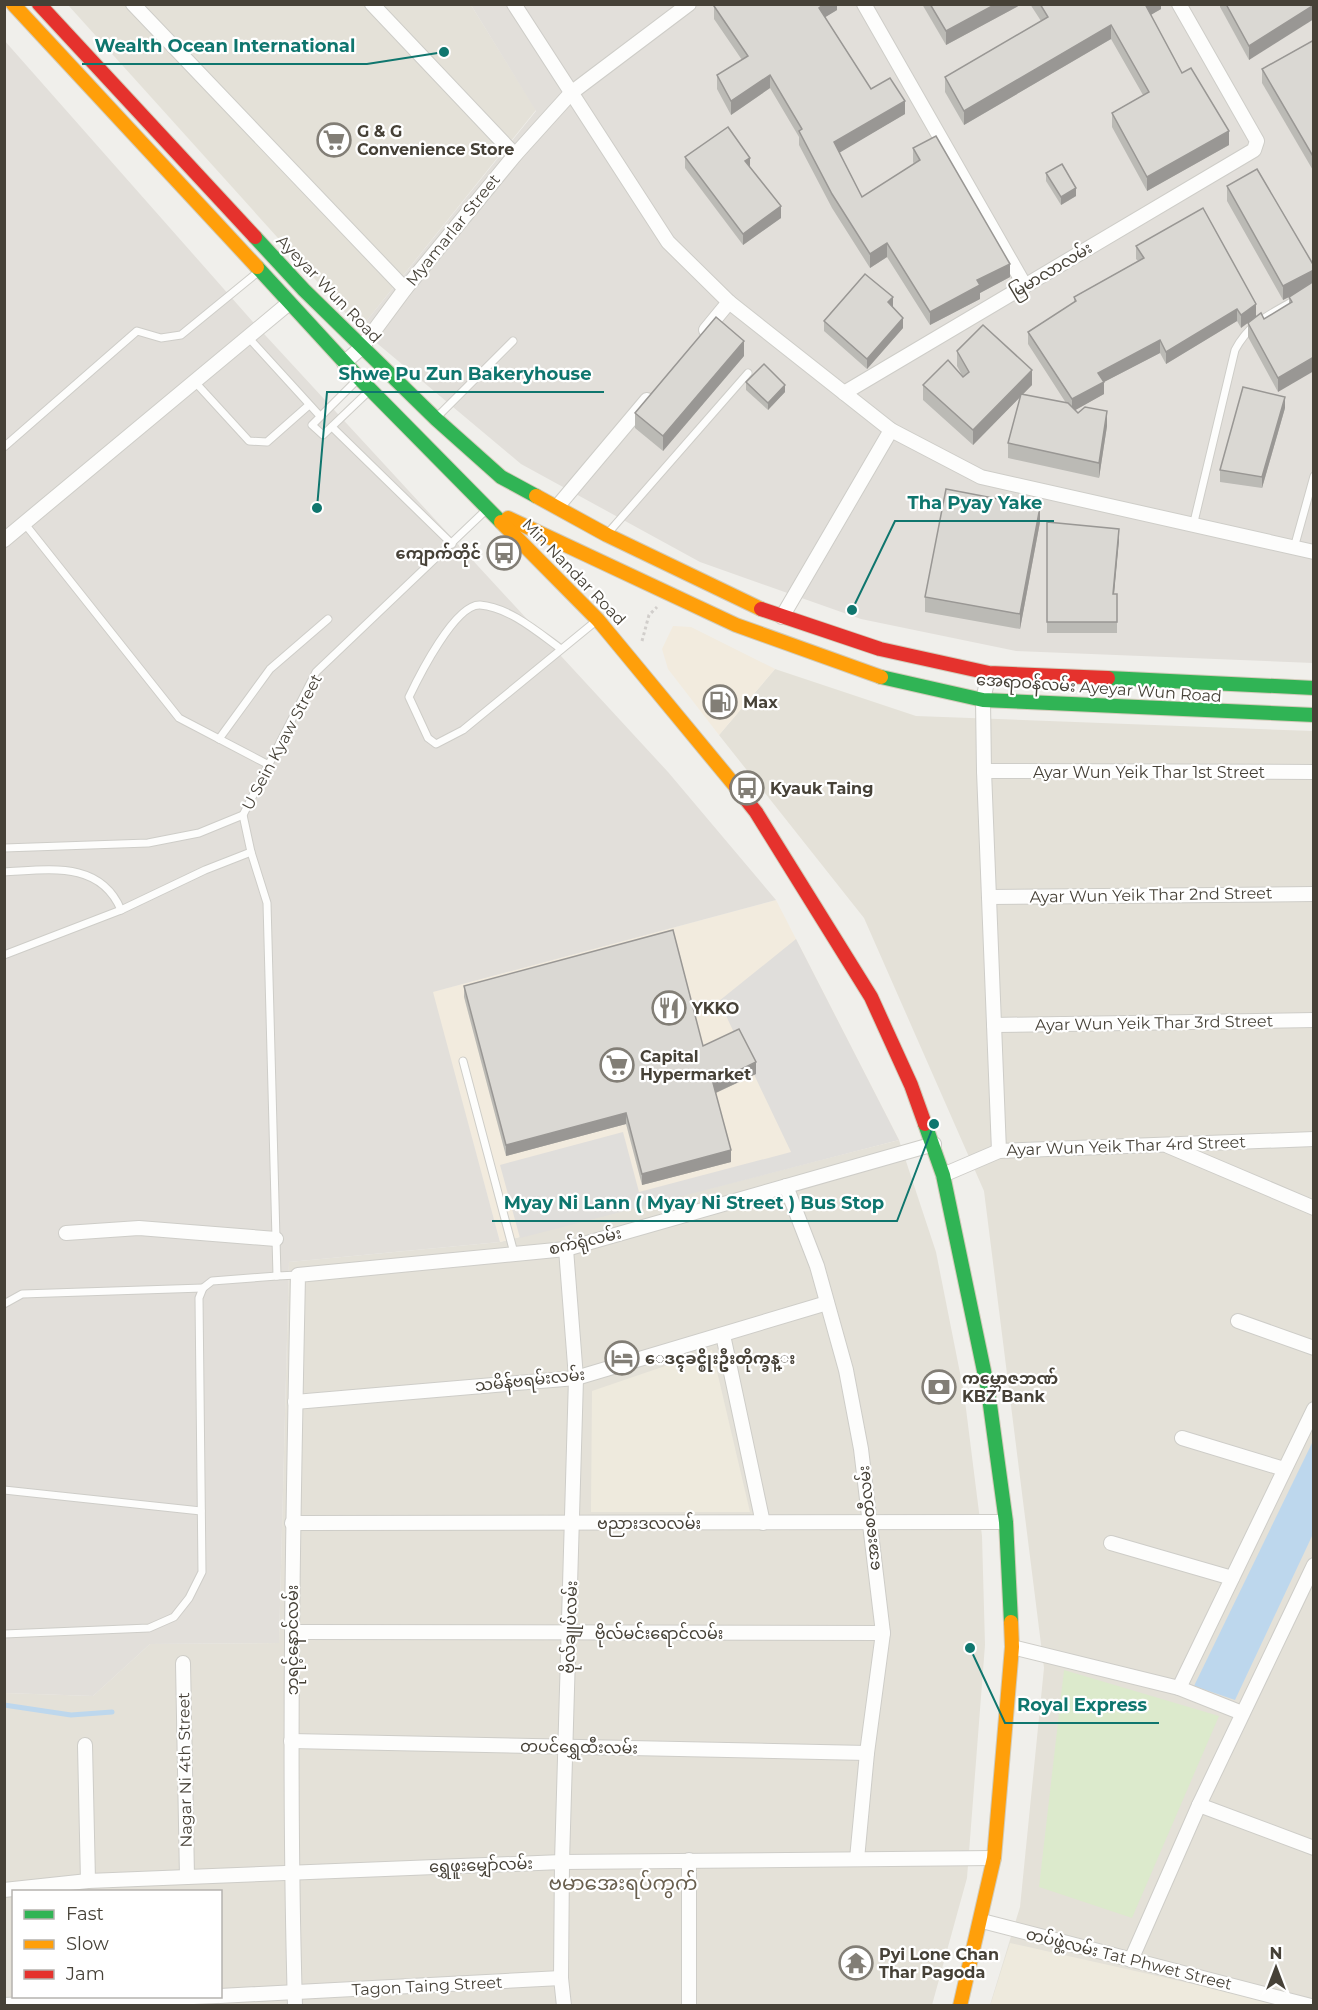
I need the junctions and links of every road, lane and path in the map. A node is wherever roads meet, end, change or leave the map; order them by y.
1 (13, 4) edge
2 (39, 4) edge
3 (133, 4) edge
4 (372, 4) edge
5 (513, 4) edge
6 (689, 4) edge
7 (864, 4) edge
8 (1179, 4) edge
9 (571, 93) junction
10 (515, 155) junction
11 (260, 270) junction
12 (1025, 286) junction
13 (405, 289) junction
14 (1304, 294) edge
15 (729, 302) junction
16 (289, 303) junction
17 (248, 337) junction
18 (699, 338) edge
19 (513, 341) dead end
20 (362, 347) junction
21 (344, 363) junction
22 (747, 373) dead end
23 (358, 378) junction
24 (195, 382) junction
25 (370, 389) junction
26 (654, 391) edge
27 (844, 393) junction
28 (309, 405) junction
29 (320, 416) junction
30 (436, 419) junction
31 (332, 427) junction
32 (891, 430) junction
33 (4, 447) edge
34 (1314, 476) edge
35 (492, 494) junction
36 (557, 507) junction
37 (25, 524) junction
38 (1193, 526) junction
39 (606, 535) junction
40 (4, 540) edge
41 (452, 544) junction
42 (1294, 548) junction
43 (1314, 552) edge
44 (699, 580) joint
45 (683, 602) junction
46 (782, 616) junction
47 (328, 619) dead end
48 (598, 620) junction
49 (561, 649) junction
50 (644, 670) junction
51 (988, 674) junction
52 (1314, 688) edge
53 (983, 700) junction
54 (1314, 715) edge
55 (219, 739) junction
56 (267, 764) junction
57 (984, 771) junction
58 (1314, 772) edge
59 (243, 815) junction
60 (4, 848) edge
61 (251, 852) junction
62 (4, 872) edge
63 (1314, 894) edge
64 (989, 897) junction
65 (121, 910) junction
66 (4, 955) edge
67 (1314, 1020) edge
68 (994, 1025) junction
69 (463, 1061) dead end
70 (1314, 1139) edge
71 (934, 1144) junction
72 (1163, 1144) junction
73 (999, 1151) junction
74 (943, 1175) junction
75 (786, 1186) junction
76 (1314, 1208) edge
77 (66, 1233) dead end
78 (276, 1239) junction
79 (566, 1249) junction
80 (514, 1253) junction
81 (298, 1275) junction
82 (278, 1276) junction
83 (203, 1288) junction
84 (828, 1303) junction
85 (4, 1304) edge
86 (1238, 1321) dead end
87 (723, 1335) junction
88 (1314, 1348) edge
89 (576, 1378) junction
90 (295, 1402) junction
91 (1314, 1409) edge
92 (1182, 1438) dead end
93 (1284, 1469) junction
94 (4, 1490) edge
95 (201, 1511) junction
96 (1006, 1522) junction
97 (292, 1523) junction
98 (573, 1523) junction
99 (763, 1523) junction
100 (868, 1523) junction
101 (1111, 1543) dead end
102 (1314, 1565) edge
103 (1232, 1578) junction
104 (292, 1632) junction
105 (570, 1632) junction
106 (883, 1633) junction
107 (4, 1634) edge
108 (1012, 1647) junction
109 (183, 1663) dead end
110 (1179, 1688) junction
111 (1242, 1713) junction
112 (291, 1741) junction
113 (85, 1745) dead end
114 (566, 1746) junction
115 (867, 1753) junction
116 (1199, 1805) junction
117 (1314, 1848) edge
118 (994, 1858) junction
119 (857, 1859) junction
120 (689, 1860) junction
121 (562, 1862) junction
122 (291, 1873) junction
123 (187, 1877) junction
124 (88, 1881) junction
125 (40, 1888) edge
126 (4, 1890) edge
127 (982, 1921) junction
128 (1131, 1960) junction
129 (561, 1978) junction
130 (222, 1996) edge
131 (197, 1998) edge
132 (294, 1999) edge
133 (39, 2002) edge
134 (152, 2002) edge
135 (4, 2005) edge
136 (1306, 2005) edge
137 (564, 2006) edge
138 (689, 2006) edge
139 (960, 2006) edge

1 - 11 main road, Ayeyar Wun Road
2 - 20 main road, Ayeyar Wun Road
3 - 13 street
4 - 10 street
5 - 9 street
6 - 9 street, Myamarlar Street
7 - 12 street
8 - 12 street, မြမာလာလမ်း
9 - 10 street, Myamarlar Street
9 - 15 street
10 - 13 street, Myamarlar Street
11 - 16 main road, Ayeyar Wun Road
11 - 33 lane
12 - 27 street, မြမာလာလမ်း
13 - 20 street, Myamarlar Street
14 - 38 lane
15 - 18 street
15 - 27 street
16 - 17 street
16 - 21 main road, Ayeyar Wun Road
17 - 24 street
17 - 28 lane
19 - 30 lane
20 - 21 street, Myamarlar Street
20 - 30 main road, Ayeyar Wun Road
21 - 23 main road, Ayeyar Wun Road
22 - 39 lane
23 - 25 main road, Ayeyar Wun Road
23 - 29 lane
24 - 28 lane
24 - 37 street
25 - 31 lane
25 - 35 main road, Ayeyar Wun Road
26 - 36 street
27 - 32 street
28 - 29 lane
29 - 31 lane
30 - 35 main road, Ayeyar Wun Road
31 - 41 lane
32 - 38 street
32 - 46 street
34 - 42 lane
35 - 36 main road, Ayeyar Wun Road
35 - 41 lane, U Sein Kyaw Street
35 - 45 main road, Ayeyar Wun Road
35 - 48 main road, Min Nandar Road
36 - 39 main road, Ayeyar Wun Road
37 - 40 street
37 - 55 lane
38 - 42 street
39 - 44 main road, Ayeyar Wun Road
41 - 56 lane, U Sein Kyaw Street
42 - 43 street
44 - 46 main road, အေရာဝန်လမ်း Ayeyar Wun Road
45 - 50 path
45 - 53 main road, အေရာဝန်လမ်း Ayeyar Wun Road
46 - 51 main road, အေရာဝန်လမ်း Ayeyar Wun Road
47 - 55 lane
48 - 49 lane
48 - 50 main road, Min Nandar Road
49 - 49 lane
50 - 71 main road, Min Nandar Road
51 - 52 main road, အေရာဝန်လမ်း Ayeyar Wun Road
51 - 53 street
53 - 54 main road, အေရာဝန်လမ်း Ayeyar Wun Road
53 - 57 street
55 - 56 lane
56 - 59 lane, U Sein Kyaw Street
57 - 58 street, Ayar Wun Yeik Thar 1st Street
57 - 64 street
59 - 60 lane
59 - 61 lane, U Sein Kyaw Street
61 - 65 lane
61 - 78 lane, U Sein Kyaw Street
62 - 65 lane
63 - 64 street, Ayar Wun Yeik Thar 2nd Street
64 - 68 street
65 - 66 lane
67 - 68 street, Ayar Wun Yeik Thar 3rd Street
68 - 73 street
69 - 80 lane
70 - 72 street, Ayar Wun Yeik Thar 4rd Street
71 - 74 main road, Min Nandar Road
71 - 75 street, စက်ရုံလမ်း
72 - 73 street, Ayar Wun Yeik Thar 4rd Street
72 - 76 street
73 - 74 street, Ayar Wun Yeik Thar 4rd Street
74 - 96 main road, Min Nandar Road
75 - 79 street, စက်ရုံလမ်း
75 - 84 street, အေးစေတီလမ်း
77 - 78 street
78 - 82 lane, U Sein Kyaw Street
79 - 80 street, စက်ရုံလမ်း
79 - 89 street, ဗိုလ်ချုပ်လမ်း
80 - 81 street, စက်ရုံလမ်း
81 - 82 lane
81 - 90 street, ဘုရင့်နောင်လမ်း
82 - 83 lane
83 - 85 lane
83 - 95 lane
84 - 87 street, သမိန်ဗရမ်းလမ်း
84 - 100 street, အေးစေတီလမ်း
86 - 88 street
87 - 89 street, သမိန်ဗရမ်းလမ်း
87 - 99 street
89 - 90 street, သမိန်ဗရမ်းလမ်း
89 - 98 street, ဗိုလ်ချုပ်လမ်း
90 - 97 street, ဘုရင့်နောင်လမ်း
91 - 93 street
92 - 93 street
93 - 103 street
94 - 95 lane
95 - 107 lane
96 - 100 street, ဗညားဒလလမ်း
96 - 108 main road, Min Nandar Road
97 - 98 street, ဗညားဒလလမ်း
97 - 104 street, ဘုရင့်နောင်လမ်း
98 - 99 street, ဗညားဒလလမ်း
98 - 105 street, ဗိုလ်ချုပ်လမ်း
99 - 100 street, ဗညားဒလလမ်း
100 - 106 street, အေးစေတီလမ်း
101 - 103 street
102 - 111 street
103 - 110 street
104 - 105 street, ဗိုလ်မင်းရောင်လမ်း
104 - 112 street, ဘုရင့်နောင်လမ်း
105 - 106 street, ဗိုလ်မင်းရောင်လမ်း
105 - 114 street, ဗိုလ်ချုပ်လမ်း
106 - 115 street, အေးစေတီလမ်း
108 - 110 street
108 - 118 main road, Min Nandar Road
109 - 123 street, Nagar Ni 4th Street
110 - 111 street
111 - 116 street
112 - 114 street, တပင်ရွှေထီးလမ်း
112 - 122 street, ဘုရင့်နောင်လမ်း
113 - 124 street
114 - 115 street, တပင်ရွှေထီးလမ်း
114 - 121 street, ဗိုလ်ချုပ်လမ်း
115 - 119 street, အေးစေတီလမ်း
116 - 117 street
116 - 128 street
118 - 119 street, ရွှေဖူးမျှော်လမ်း
118 - 127 main road, Min Nandar Road
119 - 120 street, ရွှေဖူးမျှော်လမ်း
120 - 121 street, ရွှေဖူးမျှော်လမ်း
120 - 138 street
121 - 122 street, ရွှေဖူးမျှော်လမ်း
121 - 129 street, ဗိုလ်ချုပ်လမ်း
122 - 123 street, ရွှေဖူးမျှော်လမ်း
122 - 132 street, ဘုရင့်နောင်လမ်း
123 - 124 street, ရွှေဖူးမျှော်လမ်း
124 - 125 street, ရွှေဖူးမျှော်လမ်း
125 - 126 street, ရွှေဖူးမျှော်လမ်း
127 - 128 street, တပ်ဖွဲ့လမ်း Tat Phwet Street
127 - 139 main road, Min Nandar Road
128 - 136 street, တပ်ဖွဲ့လမ်း Tat Phwet Street
129 - 132 street, Tagon Taing Street
129 - 137 street, ဗိုလ်ချုပ်လမ်း
130 - 132 street, Tagon Taing Street
131 - 134 street, Tagon Taing Street
133 - 134 street, Tagon Taing Street
133 - 135 street, Tagon Taing Street

